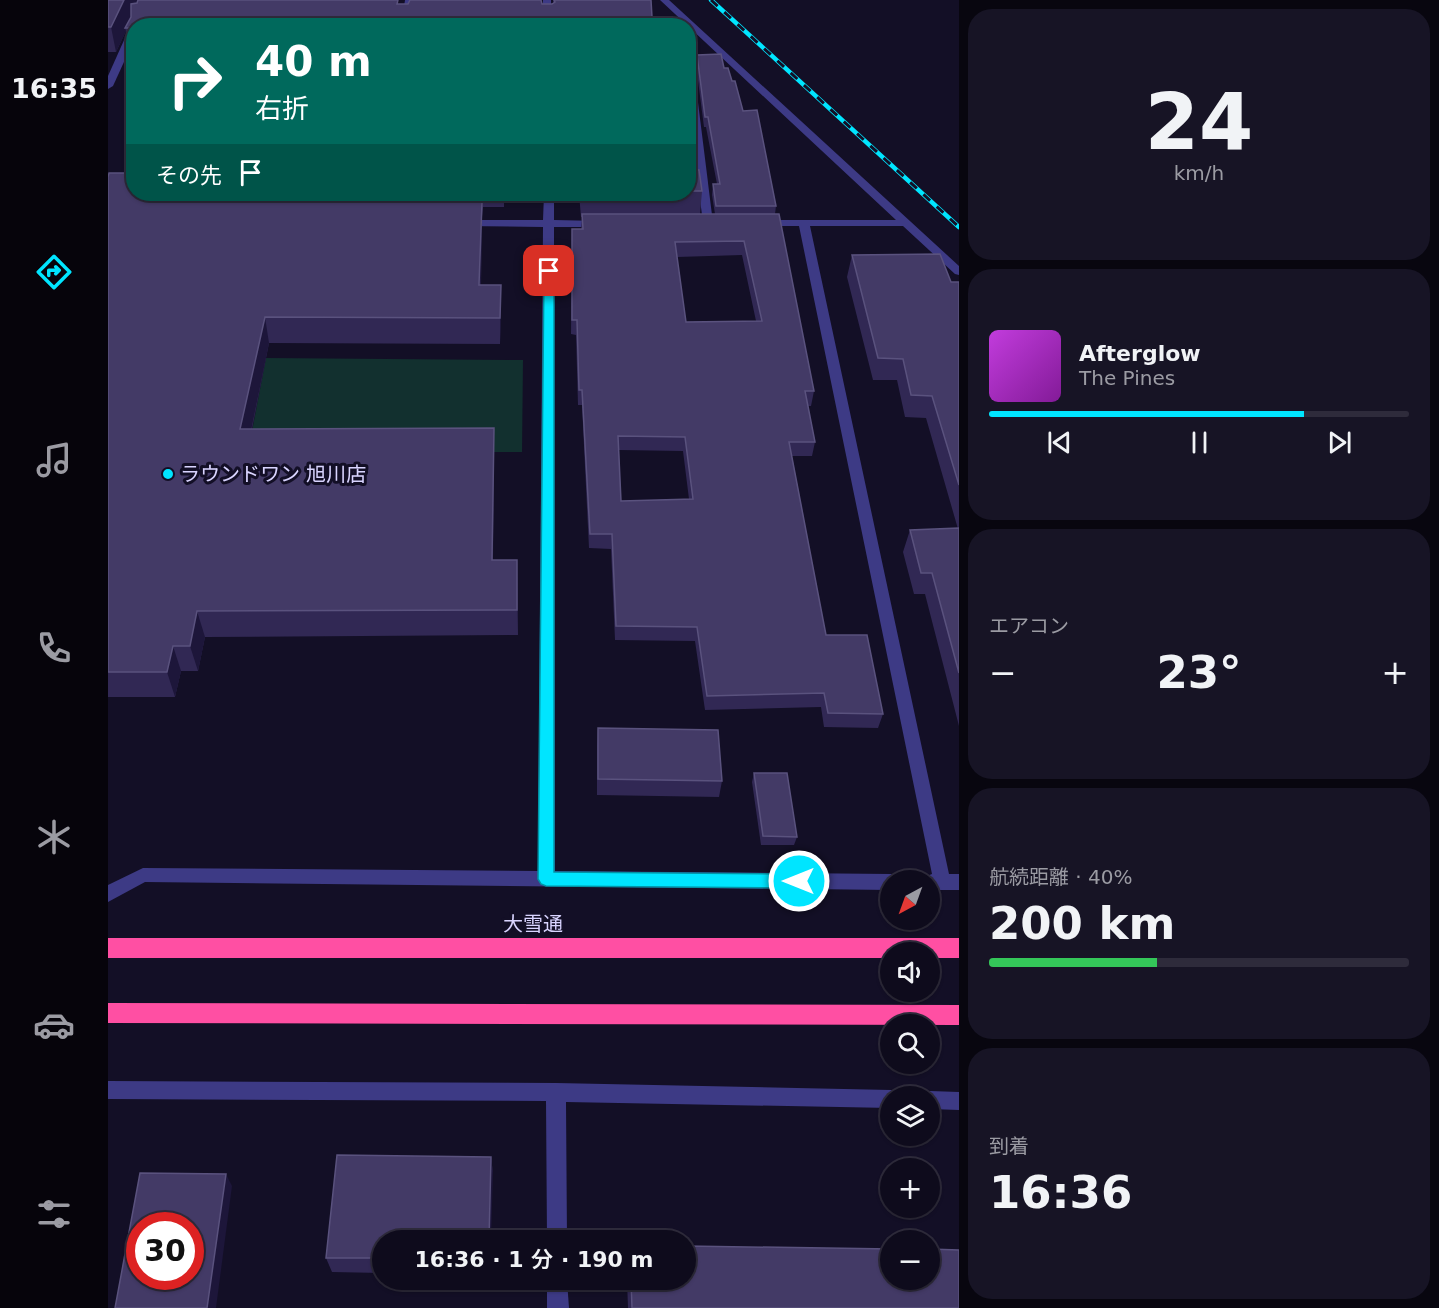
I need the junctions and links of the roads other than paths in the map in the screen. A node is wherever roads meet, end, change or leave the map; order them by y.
1 (409, 0) edge
2 (548, 0) edge
3 (664, 0) edge
4 (406, 18) edge
5 (548, 18) edge
6 (680, 18) edge
7 (696, 34) edge
8 (126, 46) edge
9 (108, 86) edge
10 (696, 126) edge
11 (377, 201) edge
12 (549, 201) edge
13 (385, 222) edge
14 (455, 223) edge
15 (708, 223) edge
16 (751, 223) edge
17 (905, 223) junction
18 (549, 224) junction
19 (617, 224) edge
20 (804, 224) junction
21 (959, 272) edge
22 (546, 879) junction
23 (880, 882) edge
24 (944, 882) edge
25 (108, 894) edge
26 (108, 948) edge
27 (959, 948) edge
28 (108, 1013) edge
29 (959, 1015) edge
30 (556, 1092) junction
31 (109, 1094) edge
32 (880, 1099) edge
33 (940, 1100) edge
34 (959, 1101) edge
35 (557, 1230) edge
36 (557, 1290) edge
37 (558, 1308) edge

1 - 4 street
2 - 5 street
3 - 6 street
7 - 17 street
8 - 9 street
10 - 15 street
11 - 13 street
12 - 18 street
14 - 18 street
16 - 20 street
17 - 20 street
17 - 21 street
18 - 19 street
18 - 22 street
20 - 24 street
22 - 23 street
22 - 25 street
26 - 27 highway, 大雪通
28 - 29 highway
30 - 31 street
30 - 32 street
30 - 35 street
33 - 34 street
36 - 37 street

